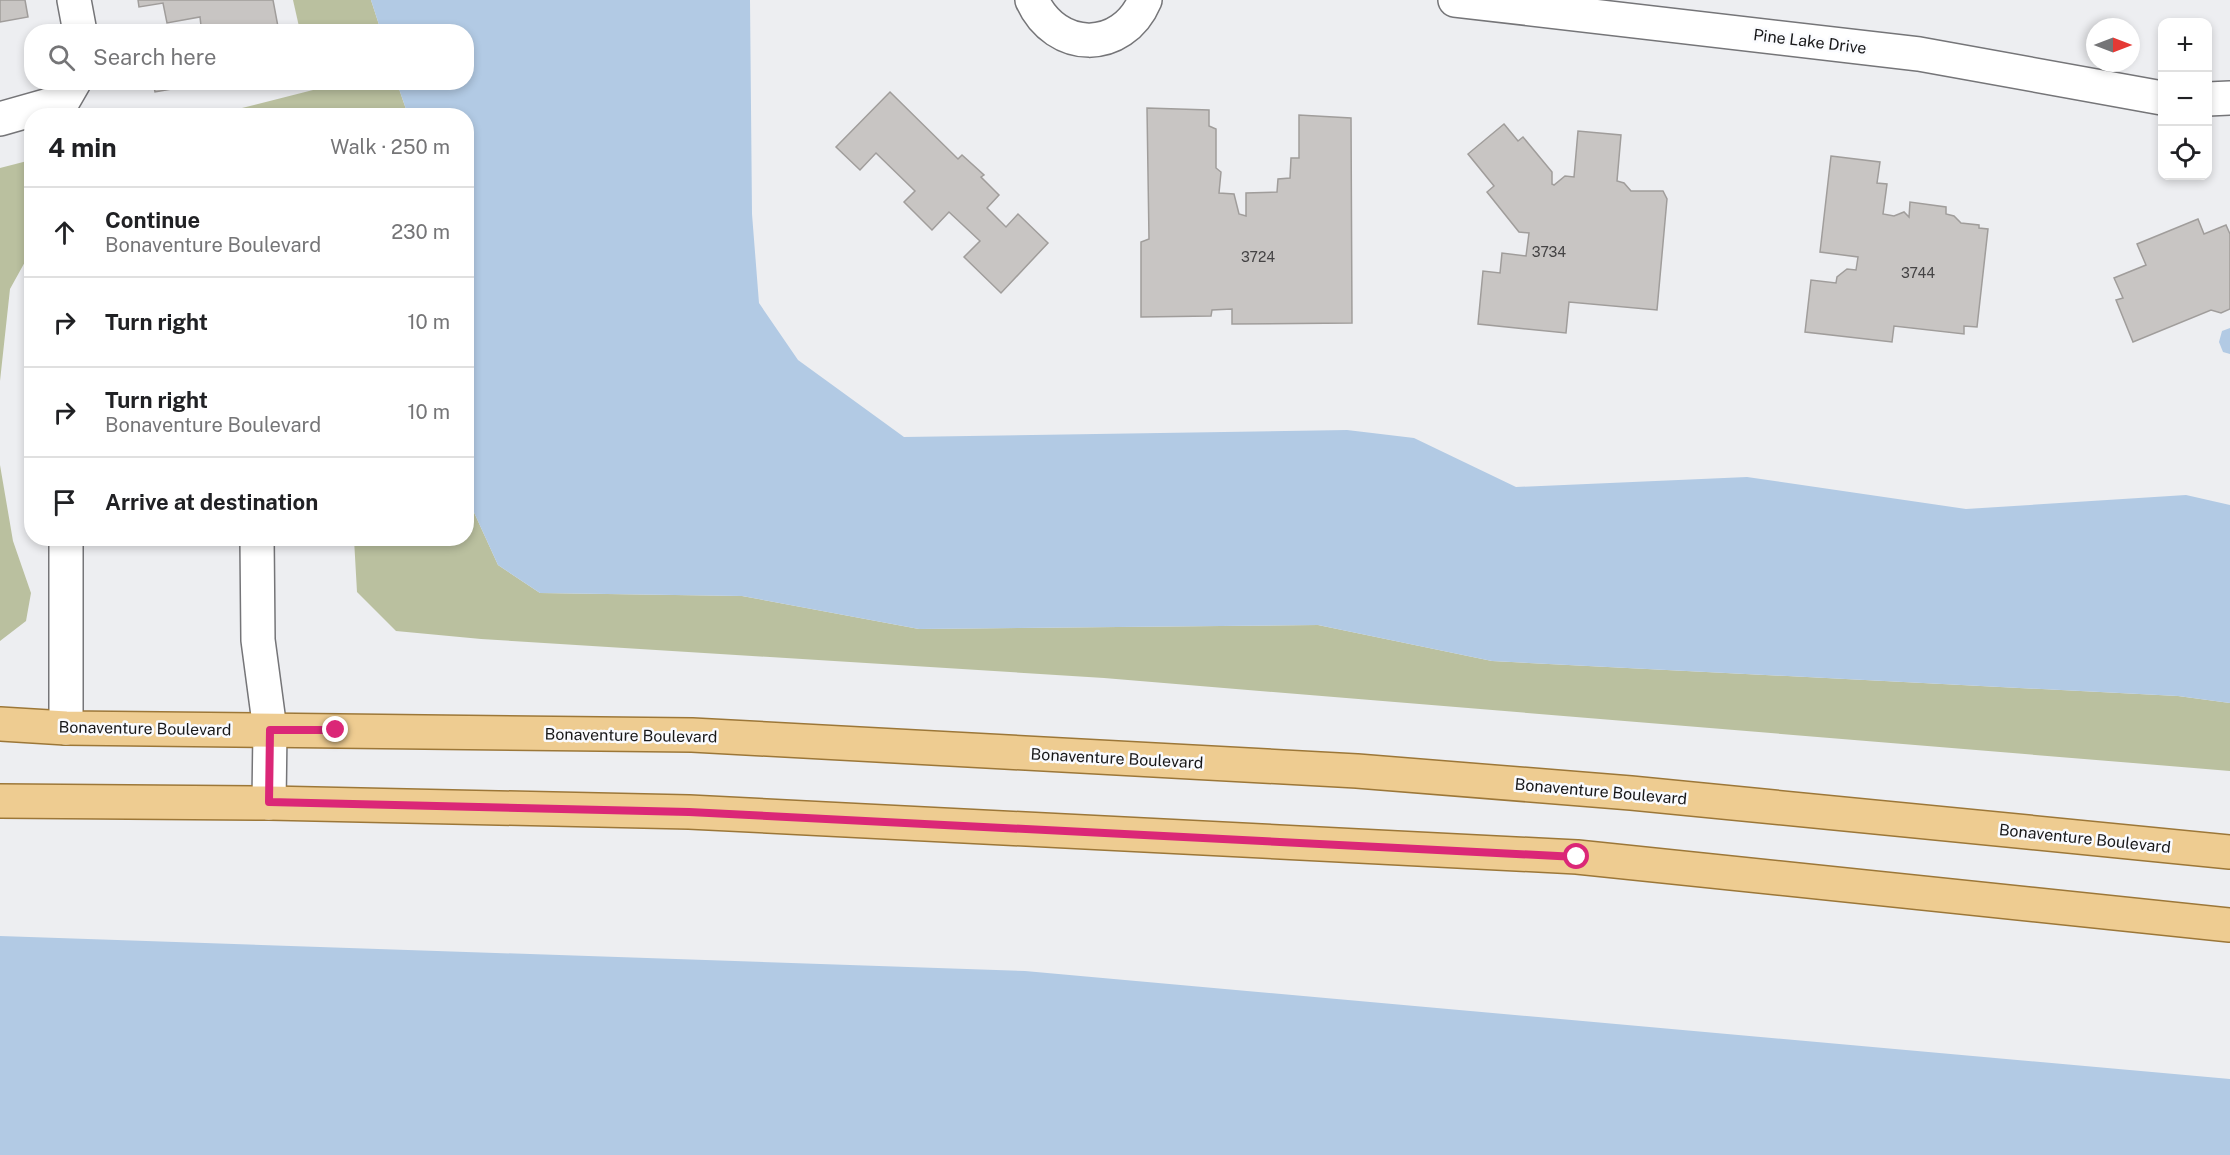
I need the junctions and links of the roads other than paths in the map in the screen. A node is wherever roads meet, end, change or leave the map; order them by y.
1 (74, 0) edge
2 (1032, 0) edge
3 (1145, 0) edge
4 (1455, 0) edge
5 (78, 24) edge
6 (69, 90) edge
7 (2158, 97) edge
8 (2230, 98) edge
9 (2212, 99) edge
10 (38, 108) edge
11 (24, 112) edge
12 (0, 119) edge
13 (66, 546) edge
14 (257, 546) edge
15 (0, 724) edge
16 (66, 728) junction
17 (270, 730) junction
18 (0, 801) edge
19 (269, 802) junction
20 (2230, 852) edge
21 (2230, 925) edge

1 - 5 street
2 - 3 street
4 - 7 street, Pine Lake Drive
6 - 10 street
8 - 9 street
11 - 12 street
13 - 16 street
14 - 17 street
15 - 16 main road, Bonaventure Boulevard
16 - 17 main road, Bonaventure Boulevard
17 - 19 street
17 - 20 main road, Bonaventure Boulevard
18 - 19 main road
19 - 21 main road

